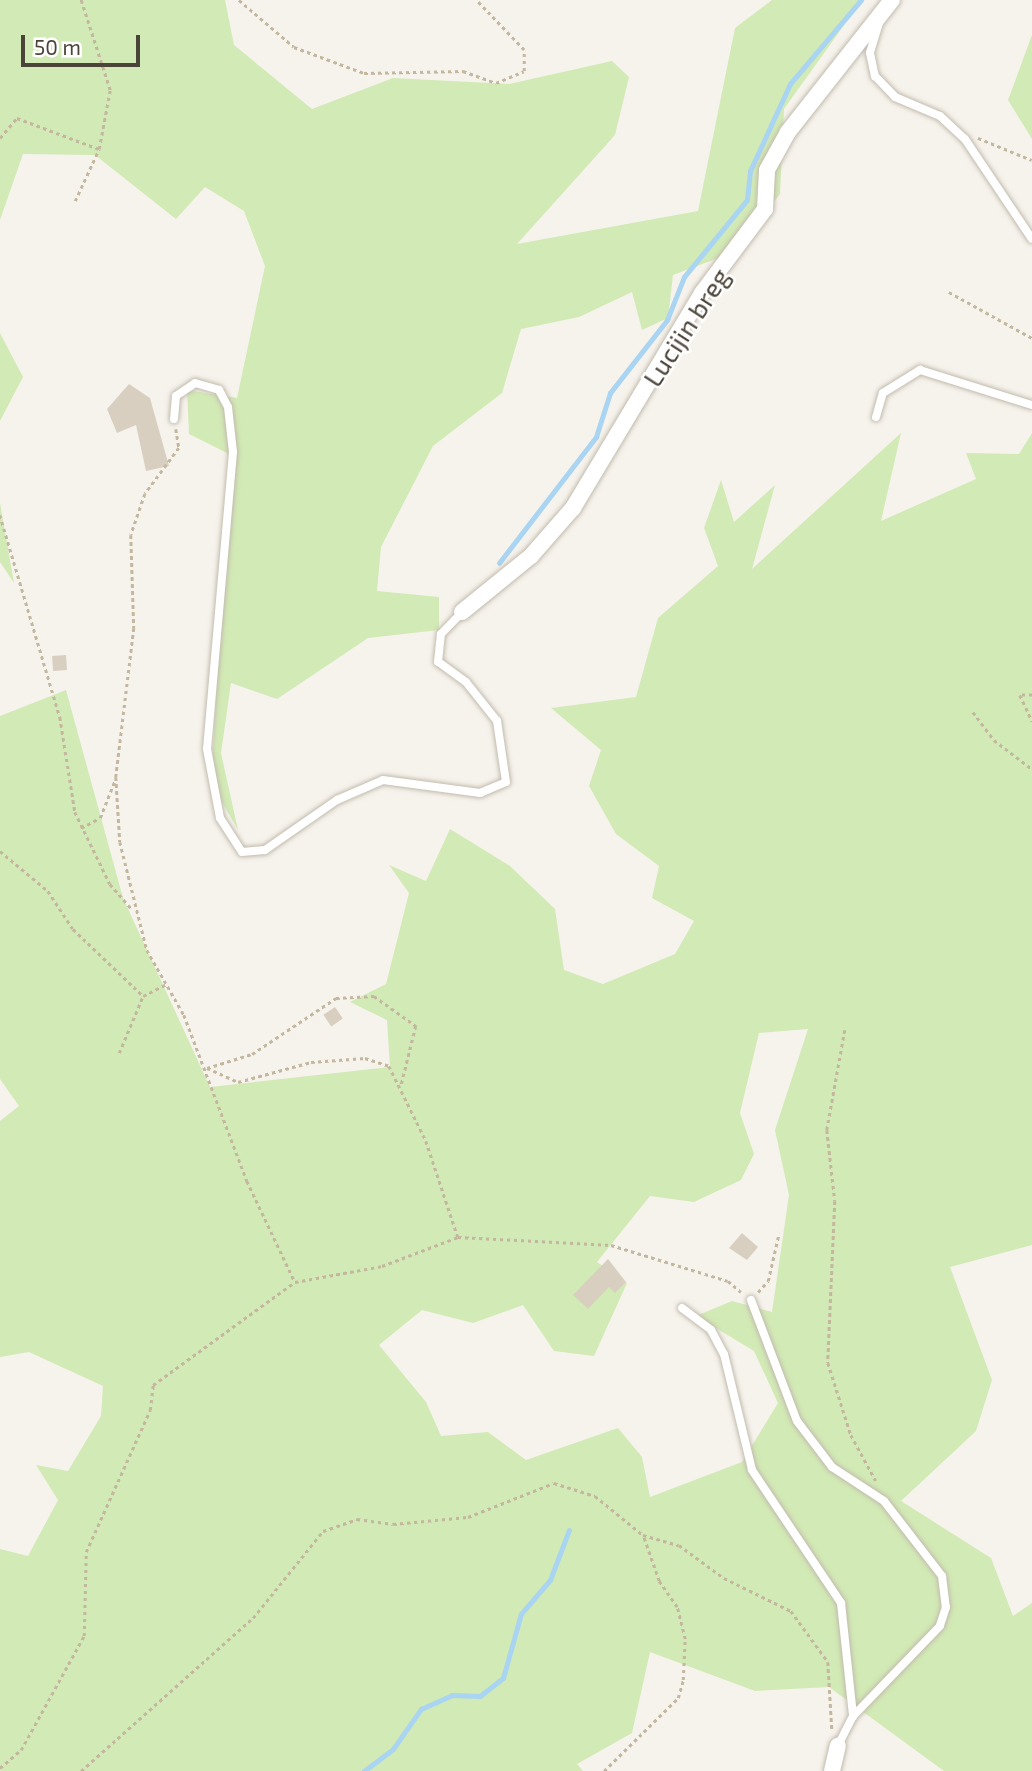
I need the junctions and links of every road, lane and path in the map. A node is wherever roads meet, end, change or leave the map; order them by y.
1 (81, 0) edge
2 (239, 0) edge
3 (476, 0) edge
4 (892, 0) edge
5 (879, 23) junction
6 (0, 138) edge
7 (965, 139) junction
8 (100, 149) junction
9 (1032, 160) edge
10 (75, 201) dead end
11 (1032, 239) edge
12 (949, 292) dead end
13 (1032, 338) edge
14 (1032, 405) edge
15 (876, 417) dead end
16 (174, 419) joint
17 (0, 515) edge
18 (462, 612) joint
19 (1032, 695) edge
20 (973, 712) dead end
21 (1032, 721) edge
22 (1032, 769) edge
23 (116, 777) junction
24 (81, 828) junction
25 (0, 851) edge
26 (135, 912) junction
27 (165, 985) junction
28 (143, 996) junction
29 (845, 1030) dead end
30 (119, 1053) dead end
31 (207, 1068) junction
32 (401, 1086) junction
33 (779, 1233) dead end
34 (457, 1237) junction
35 (295, 1282) junction
36 (751, 1300) junction
37 (682, 1308) dead end
38 (884, 1502) junction
39 (643, 1535) junction
40 (853, 1716) junction
41 (838, 1746) junction
42 (0, 1768) edge
43 (81, 1771) edge
44 (604, 1771) edge
45 (832, 1771) edge

1 - 8 path
2 - 3 path
4 - 5 street, Lucijin breg
5 - 7 lane, Lucijin breg
5 - 18 street, Lucijin breg
6 - 8 path
7 - 9 path
7 - 11 lane, Lucijin breg
8 - 10 path
12 - 13 path
14 - 15 lane
16 - 18 lane
16 - 23 path
17 - 24 path
19 - 21 path
20 - 22 path
23 - 24 path
23 - 26 path
24 - 26 path
25 - 28 path
26 - 27 path
27 - 28 path
27 - 31 path
28 - 30 path
29 - 38 path
31 - 32 path
31 - 32 path
31 - 35 path
32 - 34 path
33 - 36 path
34 - 35 path
34 - 36 path
35 - 42 path
36 - 38 lane
37 - 40 lane
38 - 40 lane
39 - 41 path
39 - 43 path
39 - 44 path
40 - 41 lane
41 - 45 street

